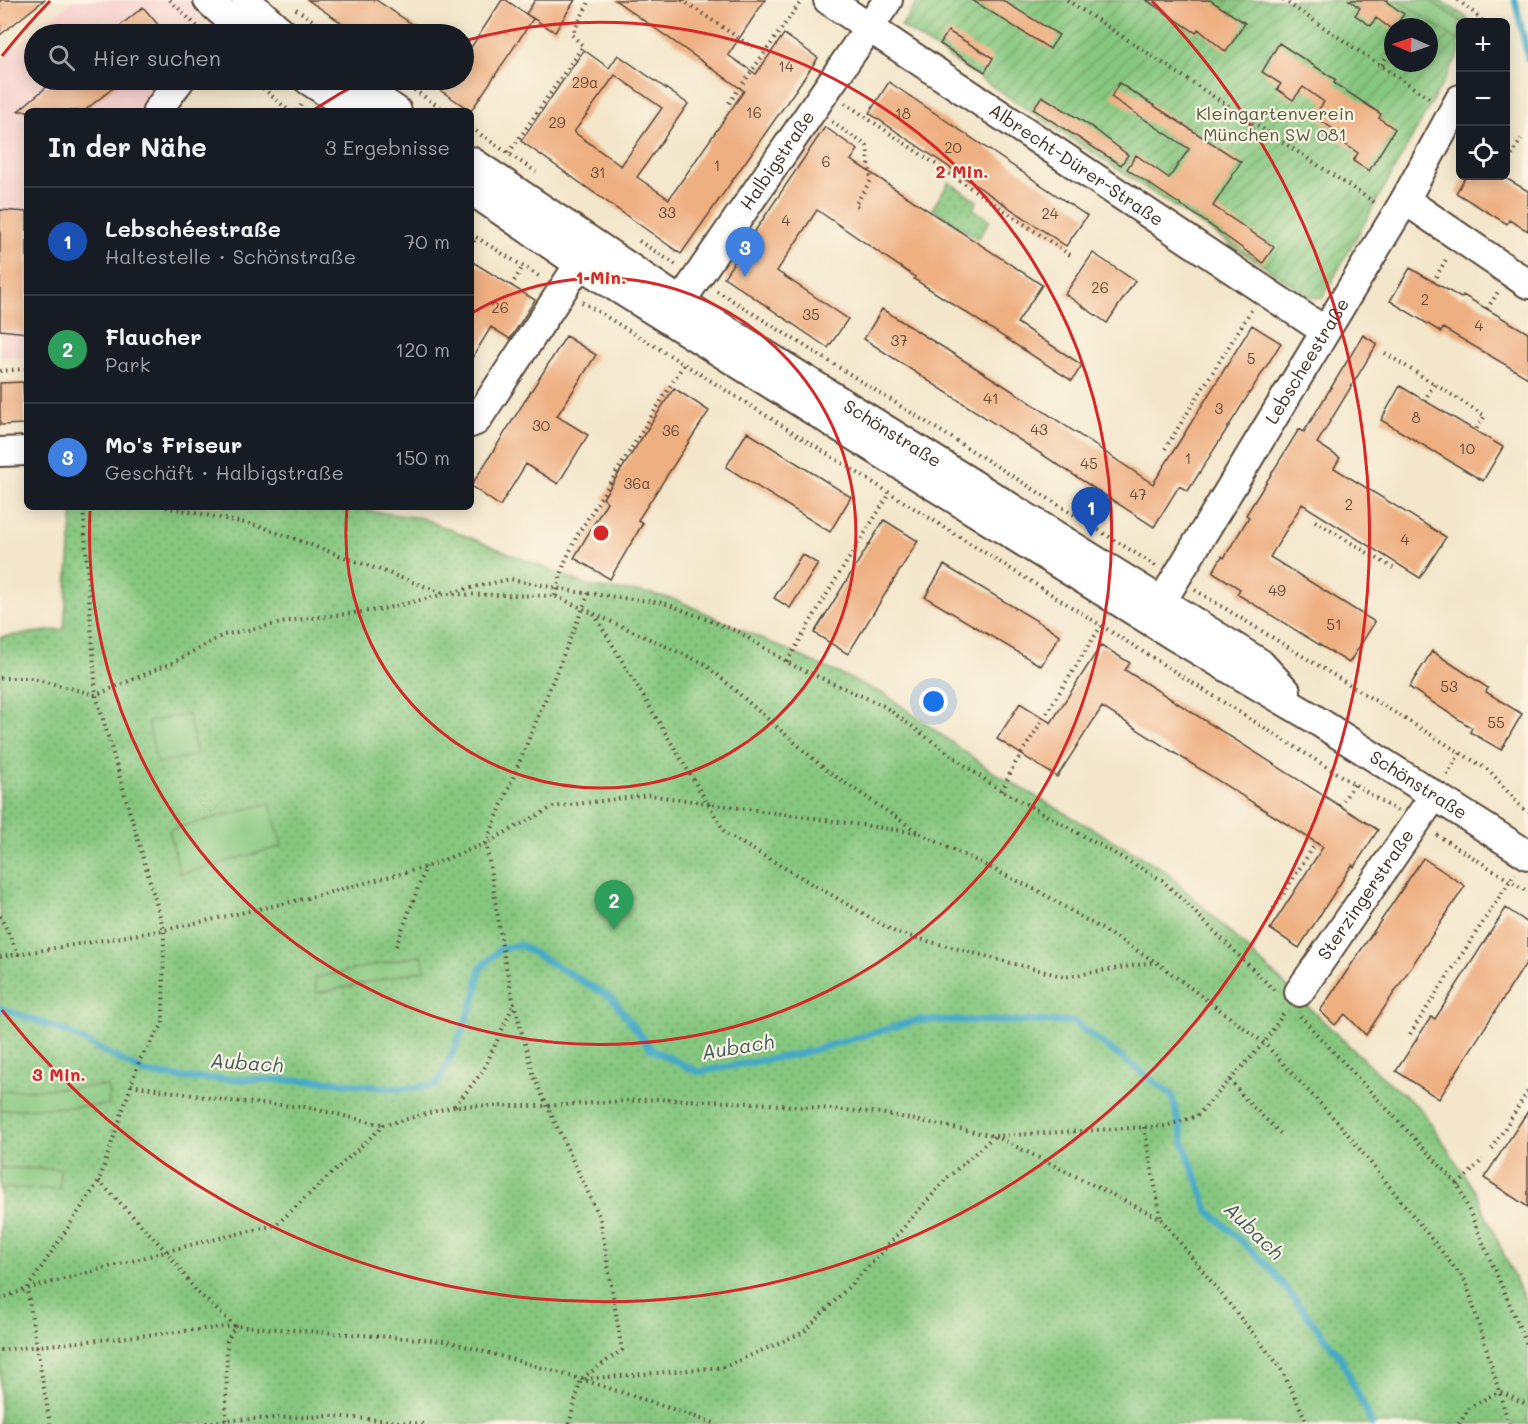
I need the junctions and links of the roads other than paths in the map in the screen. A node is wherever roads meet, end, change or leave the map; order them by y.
1 (828, 0) edge
2 (888, 0) edge
3 (232, 15) edge
4 (257, 24) edge
5 (869, 28) junction
6 (173, 90) edge
7 (365, 90) edge
8 (305, 92) edge
9 (1448, 100) edge
10 (159, 108) edge
11 (347, 108) edge
12 (392, 108) edge
13 (474, 163) edge
14 (474, 192) edge
15 (1405, 200) junction
16 (586, 254) junction
17 (1528, 284) edge
18 (674, 311) junction
19 (1325, 331) junction
20 (474, 422) edge
21 (24, 451) edge
22 (0, 452) edge
23 (1156, 611) junction
24 (1434, 796) junction
25 (1528, 855) edge
26 (1294, 998) road end

1 - 5 street, Albrecht-Dürer-Straße
2 - 5 street, Halbigstraße
3 - 4 street
5 - 18 street, Halbigstraße
5 - 19 street, Albrecht-Dürer-Straße
6 - 10 street
7 - 12 street
8 - 11 street
9 - 15 street, Lebscheestraße
13 - 16 street, Schönstraße
14 - 16 street, Schönstraße
15 - 17 street
15 - 19 street, Lebscheestraße
16 - 18 street, Schönstraße
16 - 20 street
18 - 23 street, Schönstraße
19 - 23 street, Lebscheestraße
21 - 22 street
23 - 24 street, Schönstraße
24 - 25 street, Schönstraße
24 - 26 street, Sterzingerstraße

